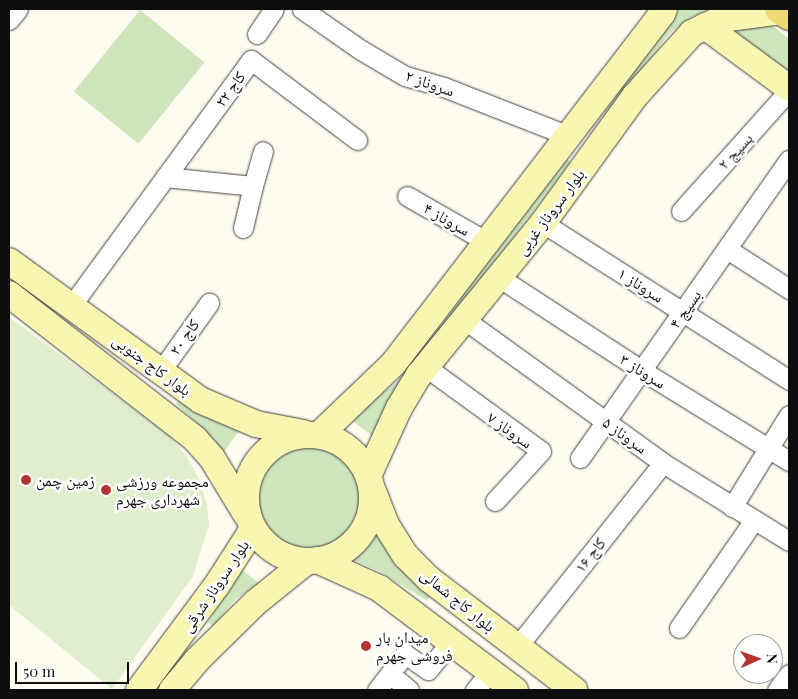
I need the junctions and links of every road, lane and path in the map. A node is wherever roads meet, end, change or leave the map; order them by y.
1 (18, 9) edge
2 (274, 9) edge
3 (302, 9) edge
4 (664, 9) edge
5 (784, 12) edge
6 (9, 20) edge
7 (705, 26) junction
8 (257, 34) dead end
9 (789, 89) edge
10 (568, 136) junction
11 (357, 140) dead end
12 (263, 151) dead end
13 (595, 154) junction
14 (789, 160) edge
15 (165, 177) junction
16 (253, 186) junction
17 (407, 196) dead end
18 (681, 211) dead end
19 (543, 222) junction
20 (242, 228) dead end
21 (487, 242) junction
22 (727, 248) junction
23 (9, 261) edge
24 (500, 278) junction
25 (789, 289) edge
26 (9, 294) edge
27 (209, 303) dead end
28 (71, 306) junction
29 (683, 311) junction
30 (465, 320) junction
31 (405, 349) junction
32 (426, 367) junction
33 (641, 370) junction
34 (163, 374) junction
35 (789, 380) edge
36 (147, 402) junction
37 (789, 415) edge
38 (606, 421) junction
39 (315, 435) junction
40 (768, 448) junction
41 (580, 458) dead end
42 (789, 461) edge
43 (663, 463) junction
44 (369, 481) junction
45 (495, 502) dead end
46 (732, 507) junction
47 (754, 520) junction
48 (252, 525) junction
49 (789, 541) edge
50 (312, 561) junction
51 (485, 622) junction
52 (187, 627) junction
53 (679, 628) dead end
54 (212, 645) junction
55 (458, 647) junction
56 (518, 647) junction
57 (390, 674) junction
58 (789, 674) edge
59 (482, 681) edge
60 (139, 690) edge
61 (172, 690) edge
62 (377, 690) edge
63 (409, 690) edge
64 (515, 690) edge
65 (574, 690) edge
66 (777, 690) edge

1 - 6 street
2 - 8 street
3 - 10 street, سروناز ۲
4 - 10 street, بلوار سروناز غربی
5 - 7 street, بلوار سروناز غربی
7 - 9 street
7 - 13 street, بلوار سروناز غربی
9 - 18 street, بسیج ۲
10 - 13 street
10 - 21 street, بلوار سروناز غربی
11 - 15 street, کاج ۲۲
12 - 16 street
13 - 19 street, بلوار سروناز غربی
14 - 22 street, بسیج ۴
15 - 16 street
15 - 28 street, کاج ۲۲
16 - 20 street
17 - 21 street, سروناز ۴
19 - 24 street, بلوار سروناز غربی
19 - 29 street, سروناز ۱
21 - 31 street, بلوار سروناز غربی
22 - 25 street
22 - 29 street, بسیج ۴
23 - 28 street, بلوار کاج جنوبی
24 - 30 street, بلوار سروناز غربی
24 - 33 street, سروناز ۳
26 - 36 street, بلوار کاج جنوبی
27 - 34 street, کاج ۲۰
28 - 34 street, بلوار کاج جنوبی
29 - 33 street, بسیج ۴
29 - 35 street, سروناز ۱
30 - 32 street, بلوار سروناز غربی
30 - 38 street, سروناز ۵
31 - 32 street
31 - 39 street, بلوار سروناز غربی
32 - 44 street, بلوار سروناز غربی
32 - 45 street, سروناز ۷
33 - 38 street, بسیج ۴
33 - 40 street, سروناز ۳
34 - 36 street
34 - 39 street, بلوار کاج جنوبی
36 - 48 street, بلوار کاج جنوبی
37 - 40 street
38 - 41 street, بسیج ۴
38 - 43 street, سروناز ۵
39 - 44 street
39 - 48 street
40 - 42 street, سروناز ۳
40 - 46 street
43 - 46 street, سروناز ۵
43 - 56 street, کاج ۱۶
44 - 50 street
44 - 51 street, بلوار کاج شمالی
46 - 47 street, سروناز ۵
47 - 49 street, سروناز ۵
47 - 53 street
48 - 50 street
48 - 52 street, بلوار سروناز شرقی
50 - 54 street, بلوار سروناز شرقی
50 - 55 street
51 - 55 street
51 - 56 street, بلوار کاج شمالی
52 - 54 street
52 - 60 street, بلوار سروناز شرقی
54 - 61 street, بلوار سروناز شرقی
55 - 57 street
55 - 59 street
56 - 65 street, بلوار کاج شمالی
57 - 62 street
57 - 63 street
58 - 66 street
59 - 64 street

